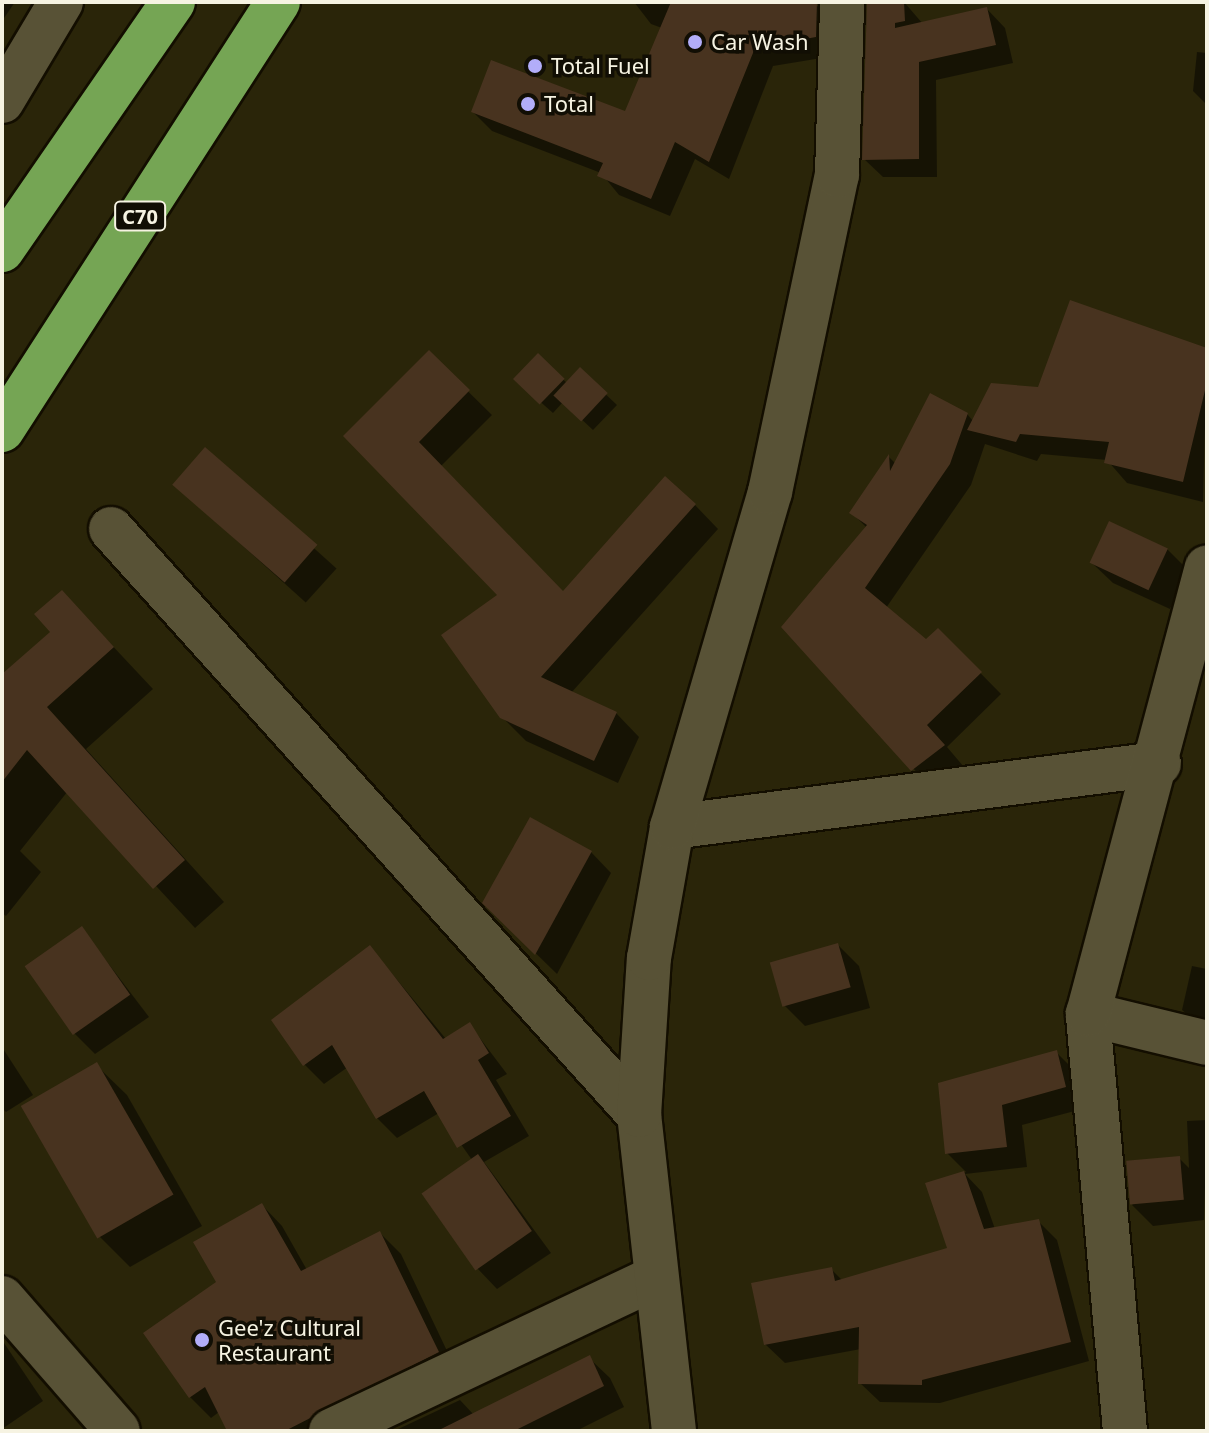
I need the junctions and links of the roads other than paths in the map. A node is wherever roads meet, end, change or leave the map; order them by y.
1 (61, 2) edge
2 (173, 2) edge
3 (278, 2) edge
4 (842, 2) edge
5 (2, 101) edge
6 (2, 250) edge
7 (2, 430) edge
8 (111, 529) dead end
9 (1207, 568) edge
10 (1159, 764) junction
11 (672, 827) junction
12 (1088, 1014) junction
13 (1207, 1043) edge
14 (639, 1115) junction
15 (653, 1279) junction
16 (2, 1298) edge
17 (118, 1431) edge
18 (331, 1431) edge
19 (674, 1431) edge
20 (1125, 1431) edge

1 - 5 street
2 - 6 highway
3 - 7 highway, C70
4 - 11 street
8 - 14 street
9 - 10 street
10 - 11 street
10 - 12 street
11 - 14 street
12 - 13 street
12 - 20 street
14 - 15 street
15 - 18 street
15 - 19 street
16 - 17 street

